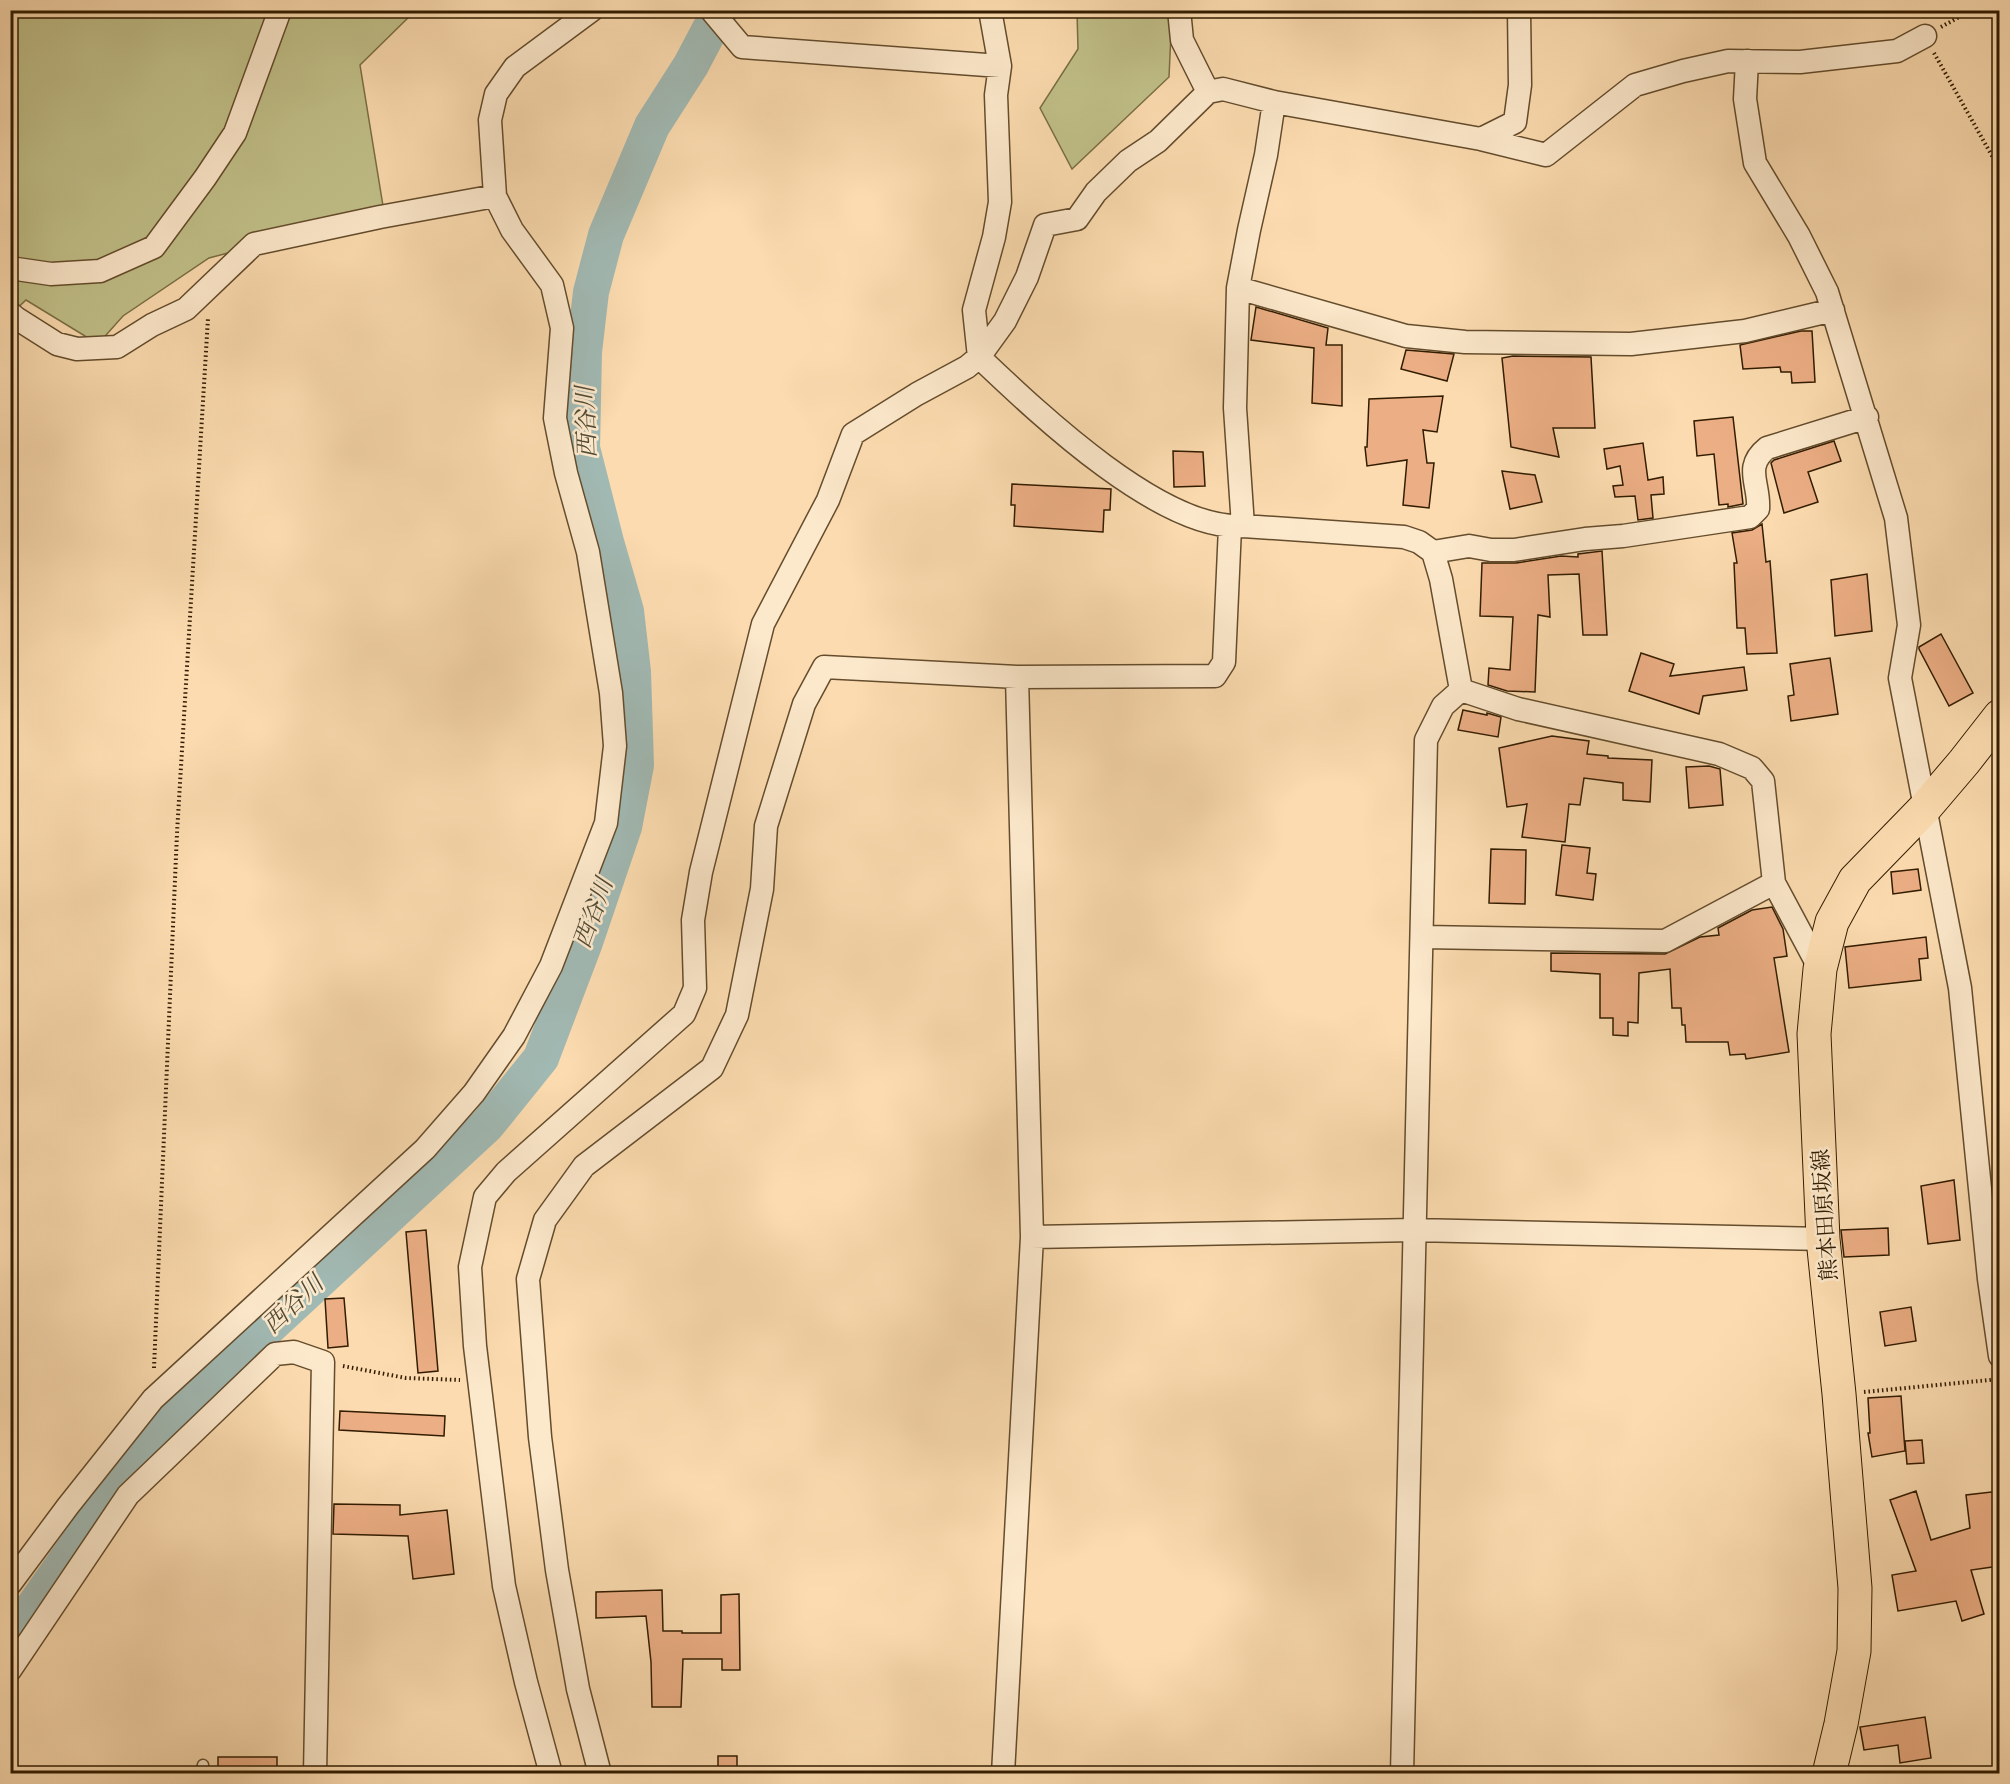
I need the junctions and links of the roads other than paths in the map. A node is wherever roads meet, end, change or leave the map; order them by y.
1 (280, 10) edge
2 (592, 10) edge
3 (990, 10) edge
4 (1179, 10) edge
5 (1519, 10) edge
6 (712, 12) edge
7 (1925, 36) road end
8 (1747, 61) junction
9 (1000, 66) junction
10 (1208, 92) junction
11 (1274, 102) junction
12 (1481, 139) junction
13 (495, 196) junction
14 (10, 268) edge
15 (1238, 288) junction
16 (1833, 310) junction
17 (10, 313) edge
18 (979, 357) junction
19 (1867, 417) junction
20 (1237, 526) junction
21 (1433, 552) junction
22 (1017, 676) junction
23 (1461, 690) junction
24 (2000, 716) edge
25 (1924, 808) junction
26 (1774, 883) junction
27 (1423, 937) junction
28 (1820, 969) junction
29 (1414, 1230) junction
30 (1032, 1237) junction
31 (1823, 1239) junction
32 (2000, 1356) edge
33 (10, 1584) edge
34 (10, 1670) edge
35 (315, 1773) edge
36 (551, 1773) edge
37 (600, 1773) edge
38 (1003, 1773) edge
39 (1402, 1773) edge
40 (1829, 1773) edge

1 - 14 street
2 - 13 street
3 - 9 street
4 - 10 street
5 - 12 street
6 - 9 street
7 - 8 street
8 - 12 street
8 - 16 street
9 - 18 street
10 - 11 street
10 - 18 street
11 - 12 street
11 - 15 street
13 - 17 street
13 - 33 street
15 - 16 street
15 - 20 street
16 - 19 street
18 - 20 street
18 - 36 street
19 - 21 street
19 - 25 street
20 - 21 street
20 - 22 street
21 - 23 street
22 - 30 street
22 - 37 street
23 - 26 street
23 - 27 street
24 - 25 main road, 熊本田原坂線
25 - 28 main road, 熊本田原坂線
25 - 32 street
26 - 27 street
26 - 28 street
27 - 29 street
28 - 31 main road, 熊本田原坂線
29 - 30 street
29 - 31 street
29 - 39 street
30 - 38 street
31 - 40 main road, 熊本田原坂線
34 - 35 street

